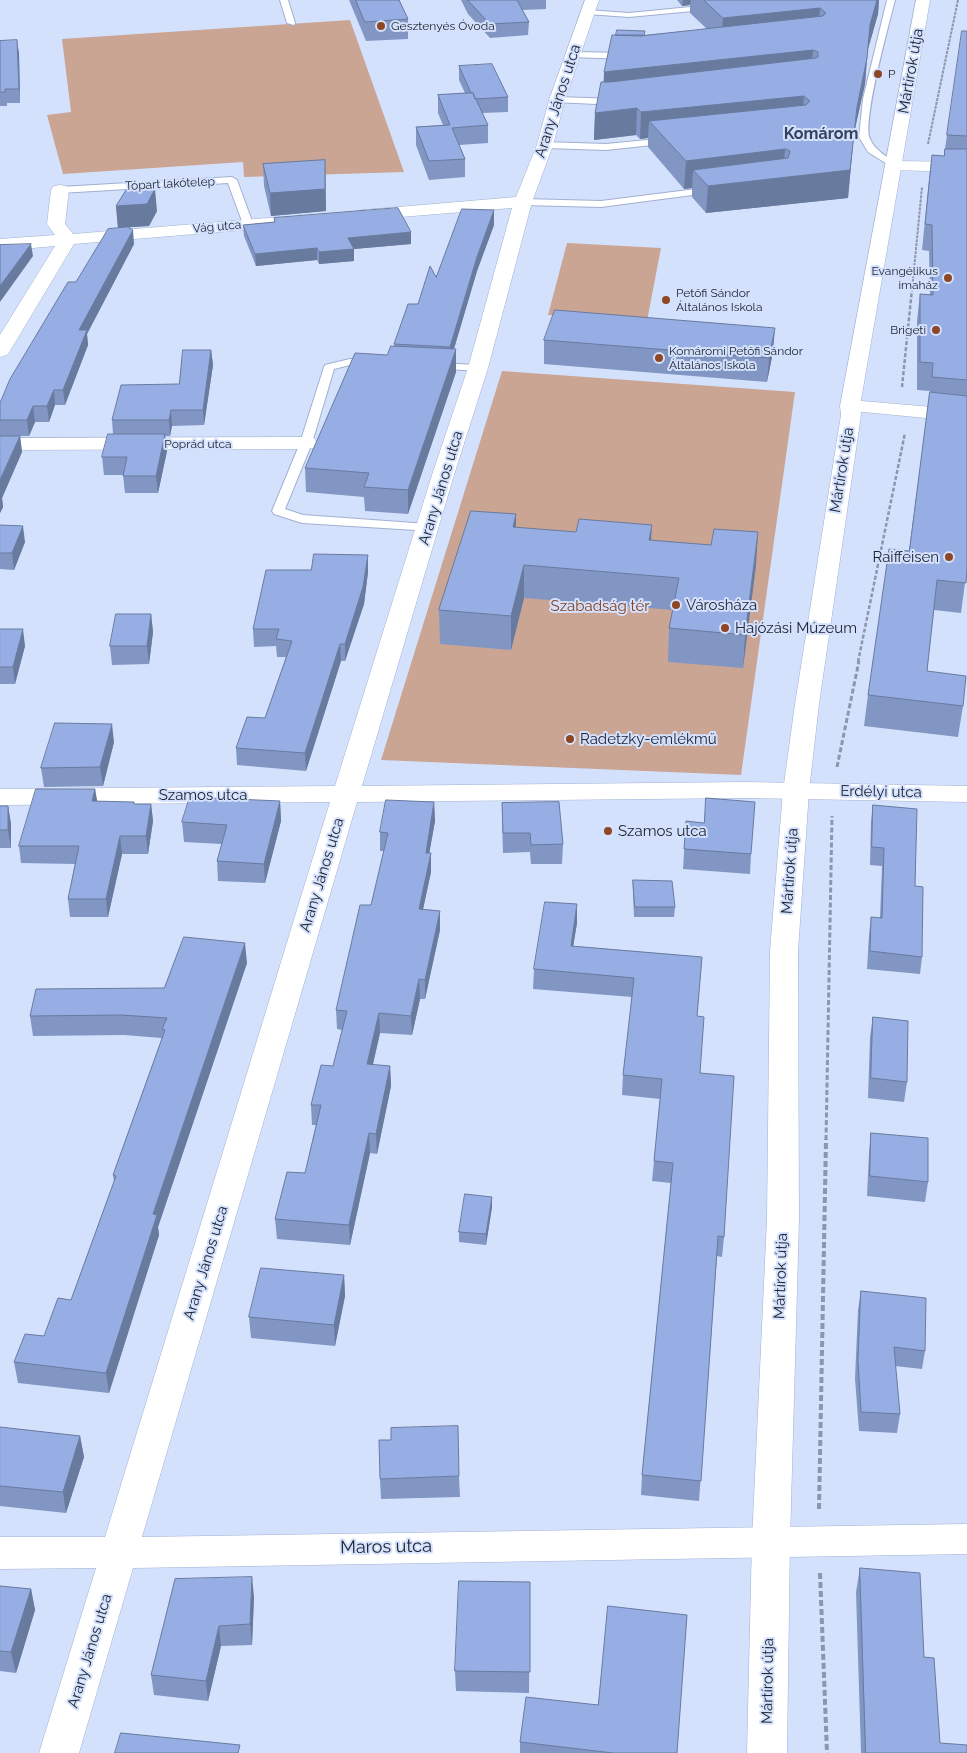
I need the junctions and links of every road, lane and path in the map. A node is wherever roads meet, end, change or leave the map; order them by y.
1 (284, 0) edge
2 (892, 0) edge
3 (923, 0) edge
4 (589, 6) edge
5 (722, 6) edge
6 (292, 23) dead end
7 (573, 55) junction
8 (639, 56) edge
9 (556, 100) junction
10 (628, 101) edge
11 (674, 140) edge
12 (544, 145) junction
13 (895, 166) junction
14 (967, 167) edge
15 (725, 188) edge
16 (60, 190) joint
17 (523, 202) junction
18 (346, 216) edge
19 (297, 220) edge
20 (248, 224) junction
21 (68, 240) junction
22 (0, 245) edge
23 (0, 351) edge
24 (380, 364) edge
25 (429, 366) edge
26 (478, 368) junction
27 (850, 406) junction
28 (967, 416) edge
29 (306, 443) junction
30 (0, 444) edge
31 (428, 528) junction
32 (796, 791) junction
33 (346, 794) junction
34 (967, 794) edge
35 (0, 797) edge
36 (967, 1539) edge
37 (771, 1540) junction
38 (819, 1540) junction
39 (0, 1553) edge
40 (120, 1553) junction
41 (60, 1753) edge
42 (767, 1753) edge
43 (828, 1753) edge

1 - 6 lane
2 - 13 lane
3 - 13 street, Mártírok útja
4 - 5 lane
4 - 7 street, Arany János utca
7 - 8 lane
7 - 9 street, Arany János utca
9 - 10 lane
9 - 12 street, Arany János utca
11 - 12 lane
12 - 17 street, Arany János utca
13 - 14 street
13 - 27 street, Mártírok útja
15 - 17 lane
16 - 20 lane, Tópart lakótelep
16 - 21 street
17 - 18 street
17 - 26 street, Arany János utca
19 - 20 street, Vág utca
20 - 21 street, Vág utca
21 - 22 street, Vág utca
21 - 23 street
24 - 29 lane
25 - 26 lane
26 - 31 street, Arany János utca
27 - 28 street
27 - 32 street, Mártírok útja
29 - 30 street, Poprád utca
29 - 31 lane
31 - 33 street, Arany János utca
32 - 33 street, Szamos utca
32 - 34 street, Erdélyi utca
32 - 37 street, Mártírok útja
33 - 35 street, Szamos utca
33 - 40 street, Arany János utca
36 - 38 street, Maros utca
37 - 38 street, Maros utca
37 - 40 street, Maros utca
37 - 42 street, Mártírok útja
38 - 43 path
39 - 40 street, Maros utca
40 - 41 street, Arany János utca

